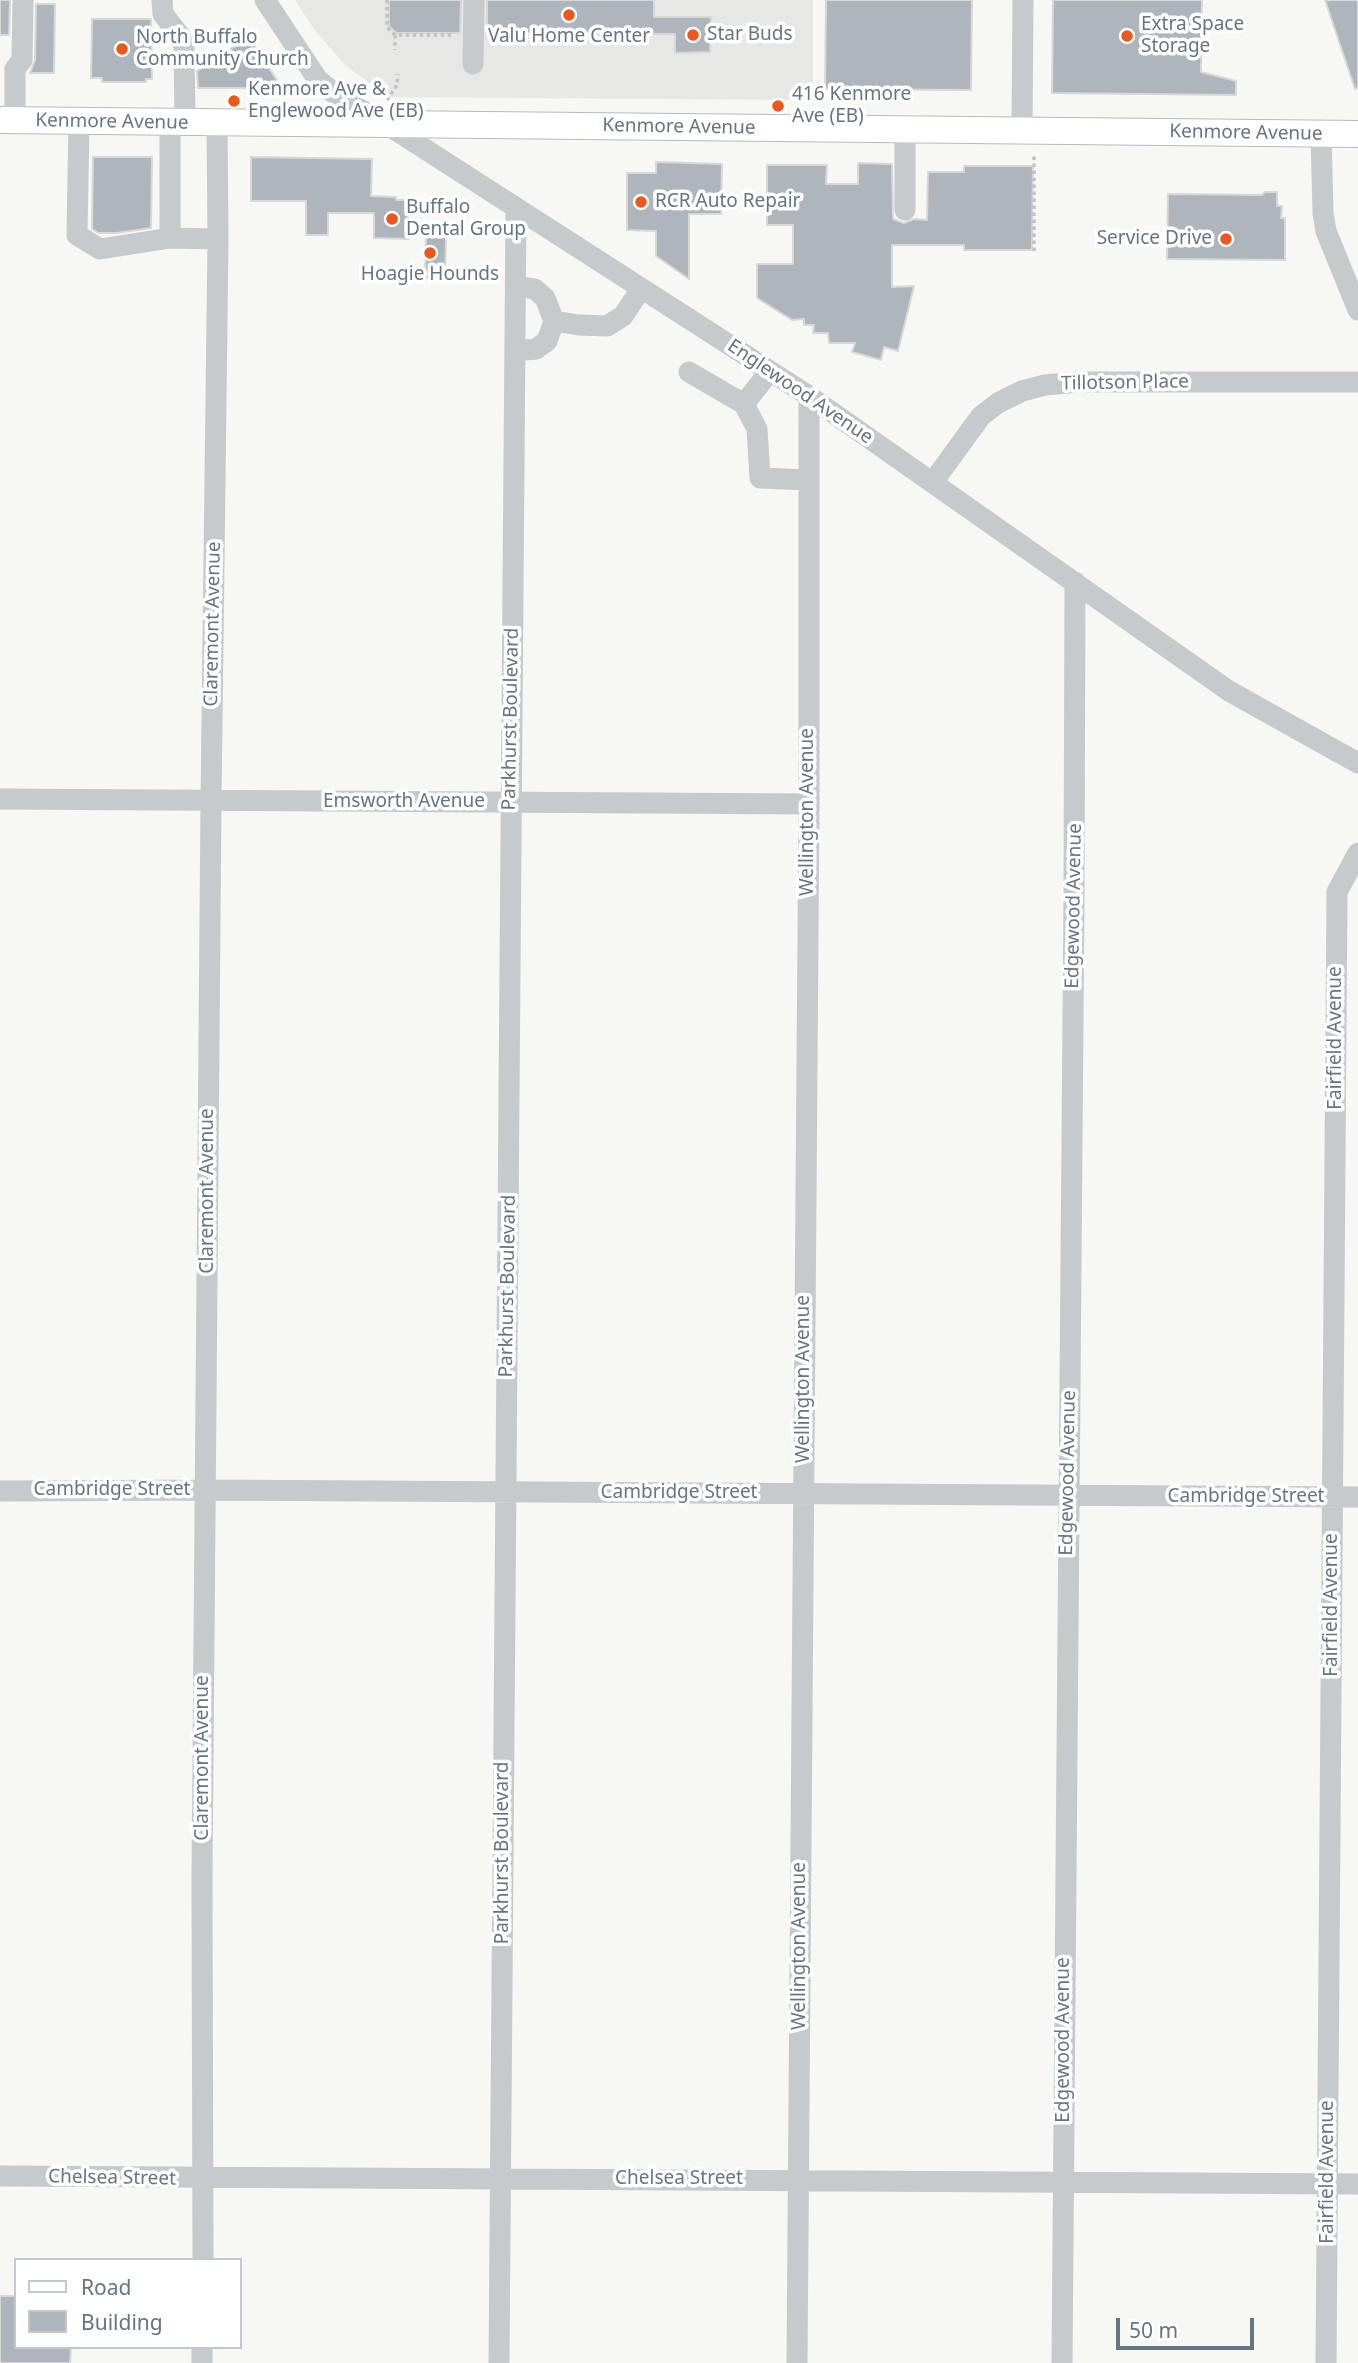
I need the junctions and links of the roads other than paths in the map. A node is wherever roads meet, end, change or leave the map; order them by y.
1 (23, 0) edge
2 (162, 0) edge
3 (265, 0) edge
4 (474, 0) edge
5 (1023, 0) edge
6 (473, 64) dead end
7 (387, 112) junction
8 (8, 120) edge
9 (79, 121) junction
10 (177, 122) junction
11 (216, 123) junction
12 (905, 130) junction
13 (1321, 134) junction
14 (1358, 134) edge
15 (1028, 142) junction
16 (516, 209) junction
17 (905, 210) dead end
18 (170, 238) junction
19 (218, 239) junction
20 (516, 286) junction
21 (641, 289) junction
22 (1358, 310) edge
23 (554, 321) junction
24 (515, 351) junction
25 (770, 371) junction
26 (689, 372) dead end
27 (1358, 382) edge
28 (809, 396) junction
29 (744, 404) junction
30 (809, 480) junction
31 (933, 482) junction
32 (1075, 582) junction
33 (1358, 763) edge
34 (0, 799) edge
35 (211, 801) junction
36 (510, 803) junction
37 (809, 804) junction
38 (1358, 853) edge
39 (206, 1489) junction
40 (0, 1491) edge
41 (505, 1492) junction
42 (803, 1494) junction
43 (1068, 1496) junction
44 (1333, 1497) junction
45 (1358, 1497) edge
46 (0, 2176) edge
47 (501, 2178) junction
48 (204, 2179) junction
49 (798, 2180) junction
50 (1063, 2182) junction
51 (1328, 2183) junction
52 (1358, 2184) edge
53 (203, 2258) edge
54 (499, 2363) edge
55 (797, 2363) edge
56 (1062, 2363) edge
57 (1326, 2363) edge

1 - 8 street
2 - 10 street
3 - 7 street, Englewood Avenue
4 - 6 street
5 - 15 street
7 - 11 main road, Kenmore Avenue
7 - 12 main road, Kenmore Avenue
7 - 16 street, Englewood Avenue
8 - 9 main road, Kenmore Avenue
9 - 10 main road, Kenmore Avenue
9 - 18 street
10 - 11 main road, Kenmore Avenue
10 - 18 street
11 - 19 street, Claremont Avenue
12 - 15 main road, Kenmore Avenue
12 - 17 street
13 - 14 main road, Kenmore Avenue
13 - 15 main road, Kenmore Avenue
13 - 22 street
16 - 20 street, Parkhurst Boulevard
16 - 21 street, Englewood Avenue
18 - 19 street
19 - 35 street, Claremont Avenue
20 - 23 street
20 - 24 street, Parkhurst Boulevard
21 - 23 street
21 - 25 street, Englewood Avenue
23 - 24 street
24 - 36 street, Parkhurst Boulevard
25 - 28 street, Englewood Avenue
25 - 29 street
26 - 29 street
27 - 31 street, Tillotson Place
28 - 30 street, Wellington Avenue
28 - 31 street, Englewood Avenue
29 - 30 street
30 - 37 street, Wellington Avenue
31 - 32 street, Englewood Avenue
32 - 33 street, Englewood Avenue
32 - 43 street, Edgewood Avenue
34 - 35 street, Emsworth Avenue
35 - 36 street, Emsworth Avenue
35 - 39 street, Claremont Avenue
36 - 37 street, Emsworth Avenue
36 - 41 street, Parkhurst Boulevard
37 - 42 street, Wellington Avenue
38 - 44 street, Fairfield Avenue
39 - 40 street, Cambridge Street
39 - 41 street, Cambridge Street
39 - 48 street, Claremont Avenue
41 - 42 street, Cambridge Street
41 - 47 street, Parkhurst Boulevard
42 - 43 street, Cambridge Street
42 - 49 street, Wellington Avenue
43 - 44 street, Cambridge Street
43 - 50 street, Edgewood Avenue
44 - 45 street, Cambridge Street
44 - 51 street, Fairfield Avenue
46 - 48 street, Chelsea Street
47 - 48 street, Chelsea Street
47 - 49 street, Chelsea Street
47 - 54 street, Parkhurst Boulevard
48 - 53 street, Claremont Avenue
49 - 50 street, Chelsea Street
49 - 55 street, Wellington Avenue
50 - 51 street, Chelsea Street
50 - 56 street, Edgewood Avenue
51 - 52 street, Chelsea Street
51 - 57 street, Fairfield Avenue

